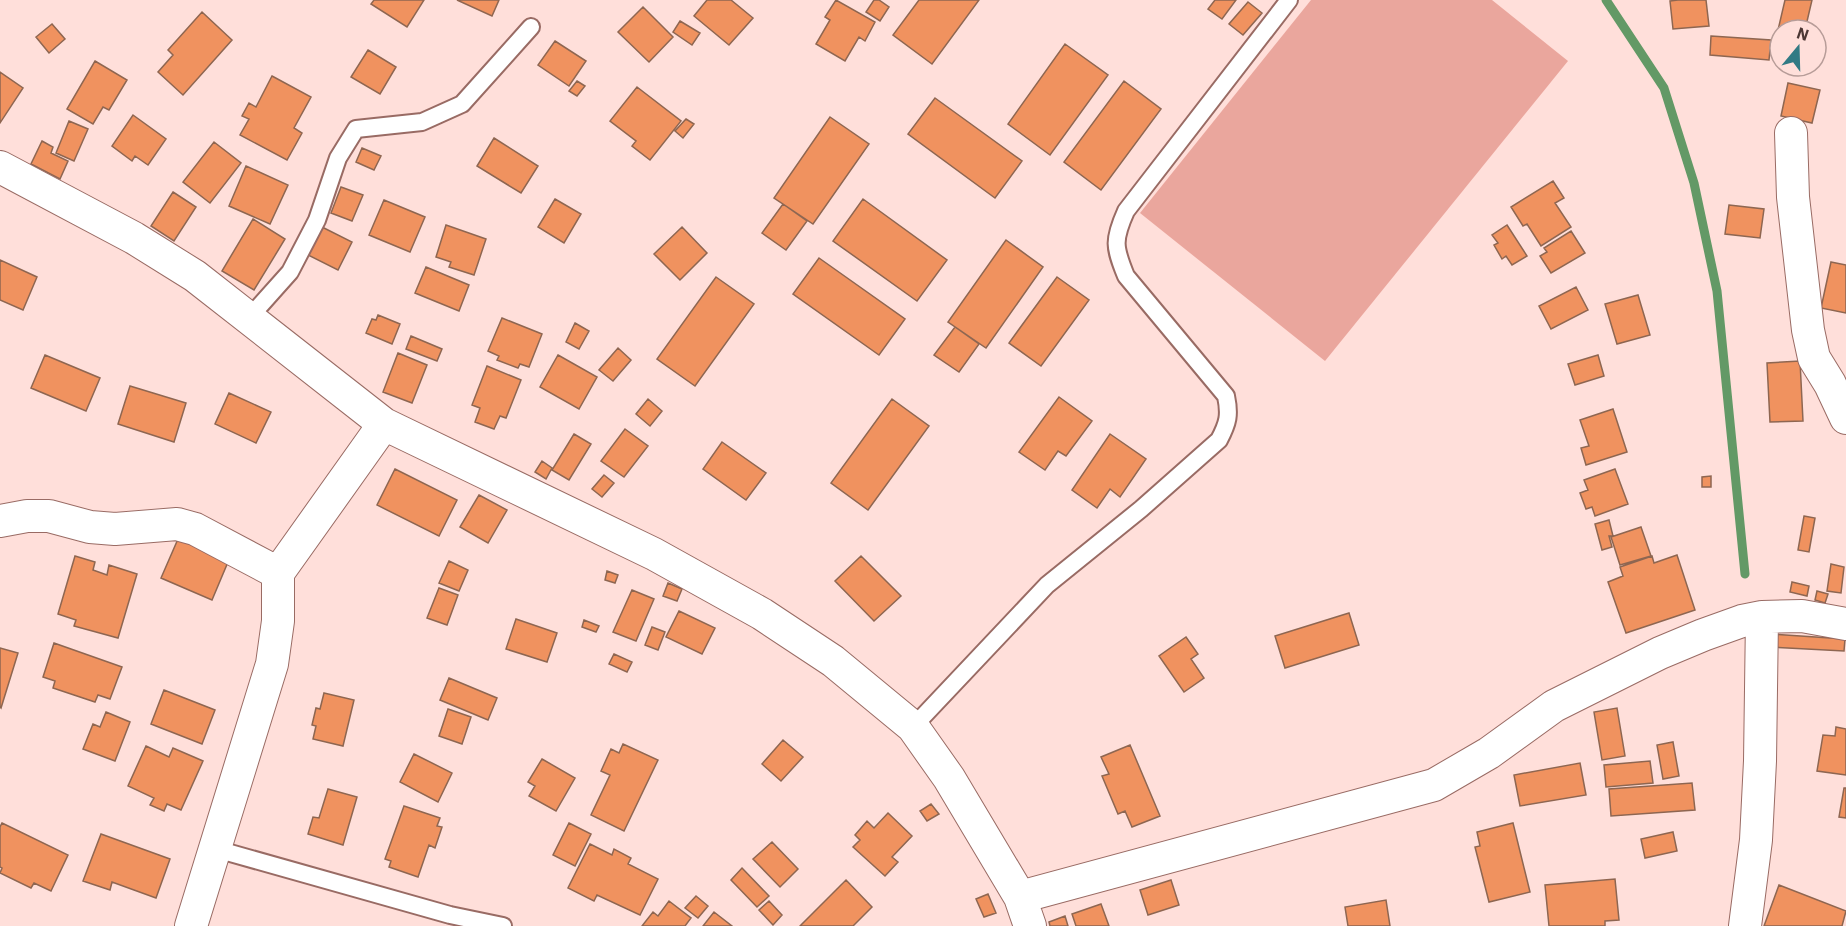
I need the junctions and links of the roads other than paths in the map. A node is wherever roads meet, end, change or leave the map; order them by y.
1 (1289, 0) edge
2 (531, 27) dead end
3 (1791, 133) dead end
4 (0, 166) edge
5 (249, 318) junction
6 (1846, 418) edge
7 (384, 424) junction
8 (0, 521) edge
9 (278, 573) junction
10 (1762, 617) junction
11 (1846, 624) edge
12 (913, 727) junction
13 (216, 849) junction
14 (1020, 897) junction
15 (191, 926) edge
16 (503, 926) edge
17 (1030, 926) edge
18 (1745, 926) edge

1 - 12 lane
2 - 5 lane
3 - 6 street
4 - 5 street
5 - 7 street
7 - 9 street
7 - 12 street
8 - 9 street
9 - 13 street
10 - 11 street
10 - 14 street
10 - 18 street
12 - 14 street
13 - 15 street
13 - 16 lane
14 - 17 street

